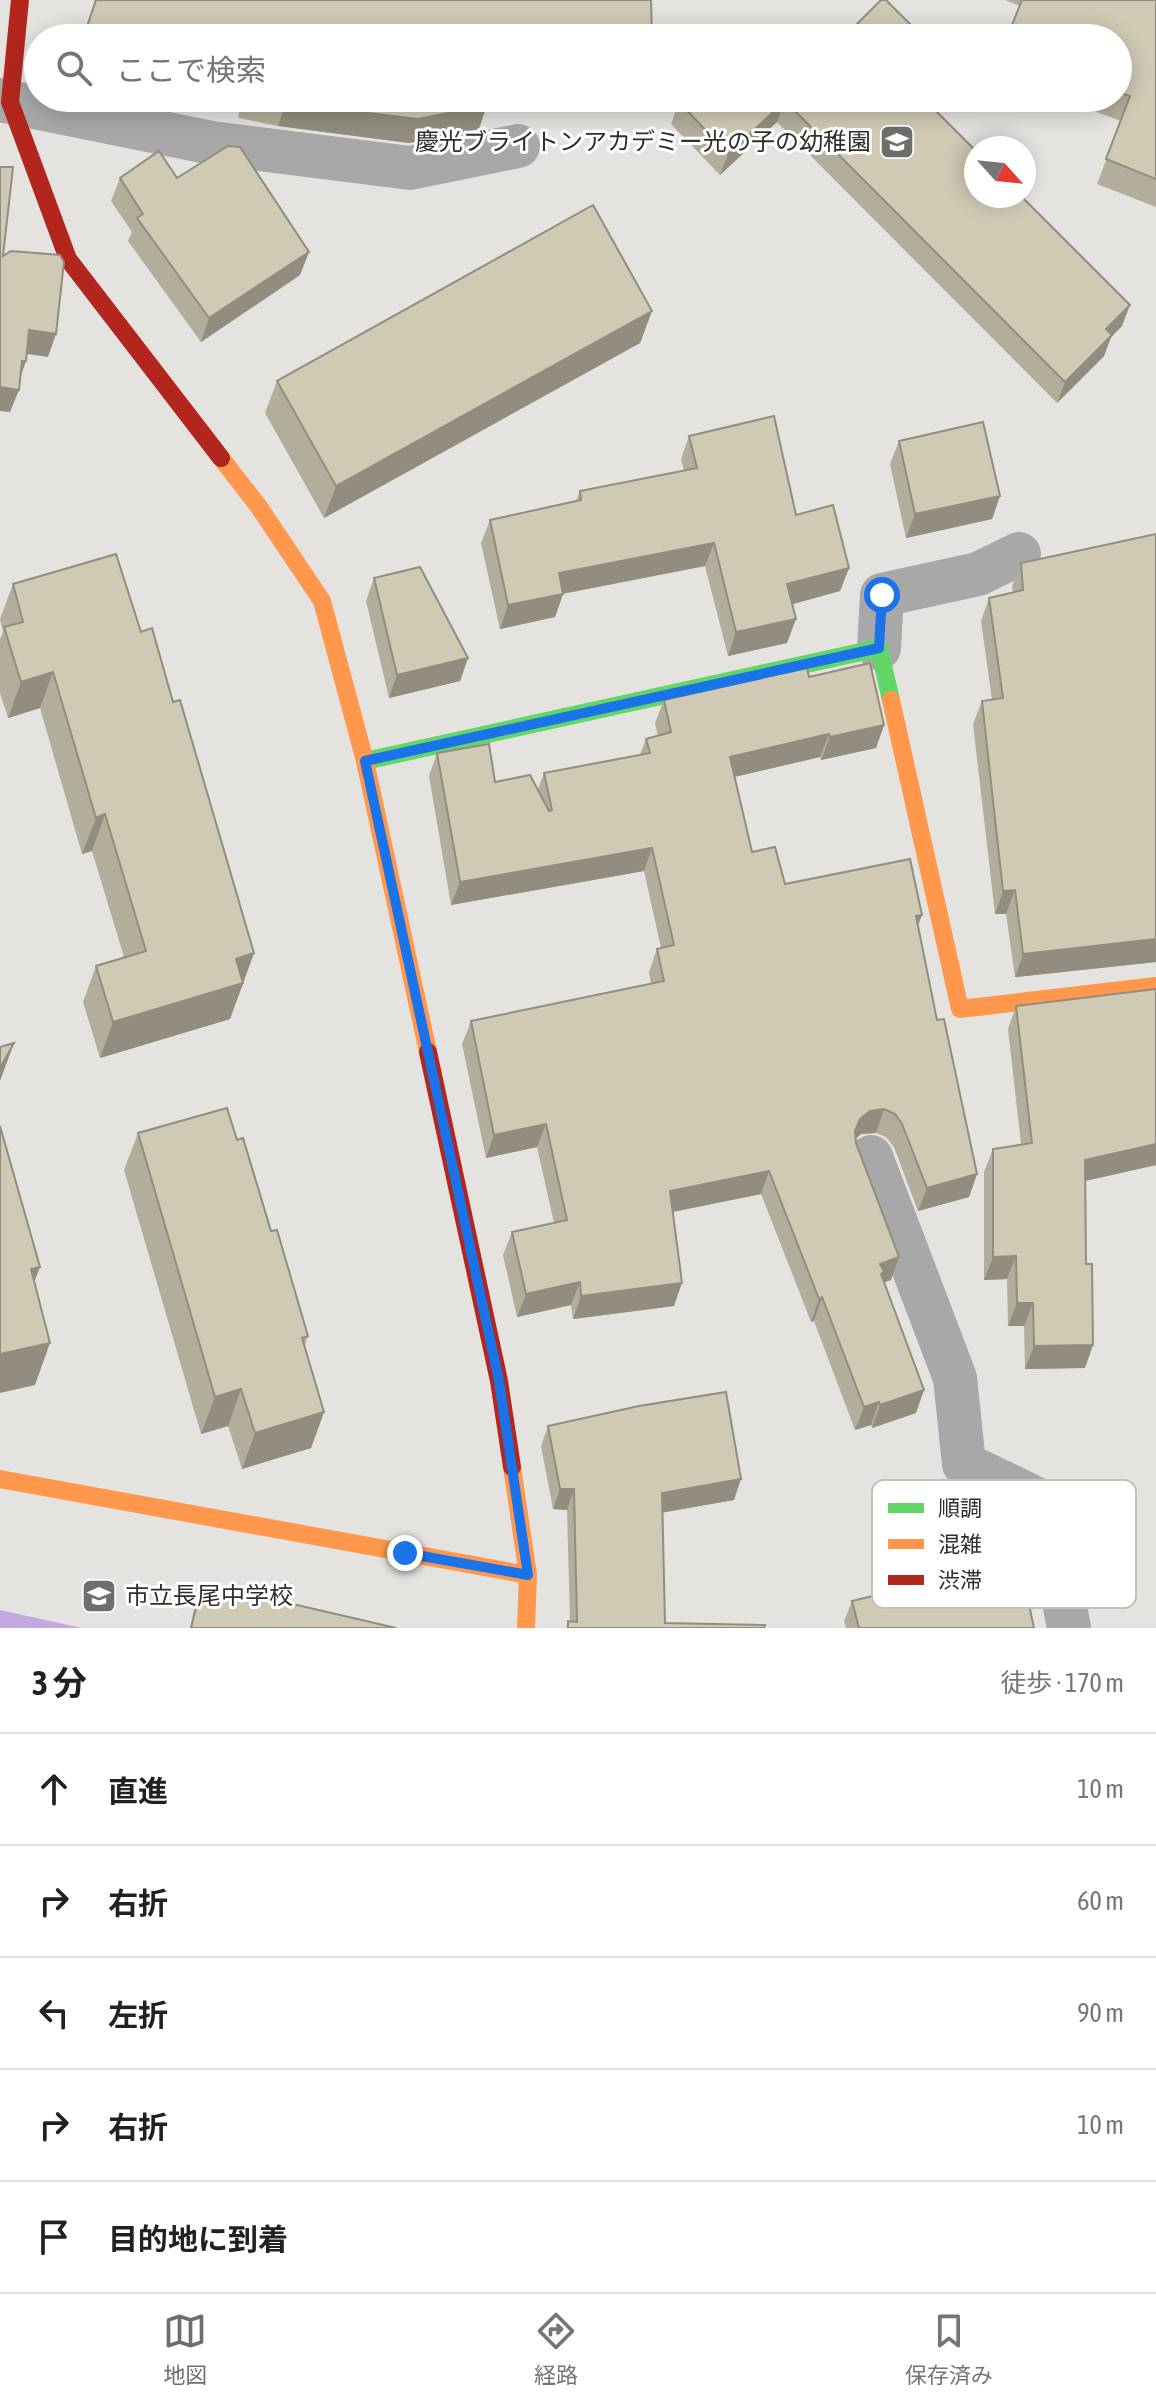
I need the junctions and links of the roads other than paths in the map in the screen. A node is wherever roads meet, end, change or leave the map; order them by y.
1 (20, 0) edge
2 (5, 101) edge
3 (59, 112) edge
4 (518, 146) dead end
5 (1019, 554) dead end
6 (879, 648) junction
7 (365, 761) junction
8 (1156, 986) edge
9 (871, 1157) dead end
10 (0, 1479) edge
11 (997, 1480) edge
12 (528, 1575) junction
13 (1065, 1608) edge
14 (526, 1628) edge
15 (1069, 1628) edge

1 - 2 street
2 - 7 street
3 - 4 street
5 - 6 street
6 - 7 street
6 - 8 street
7 - 12 street
9 - 11 street
10 - 12 street
12 - 14 street
13 - 15 street

